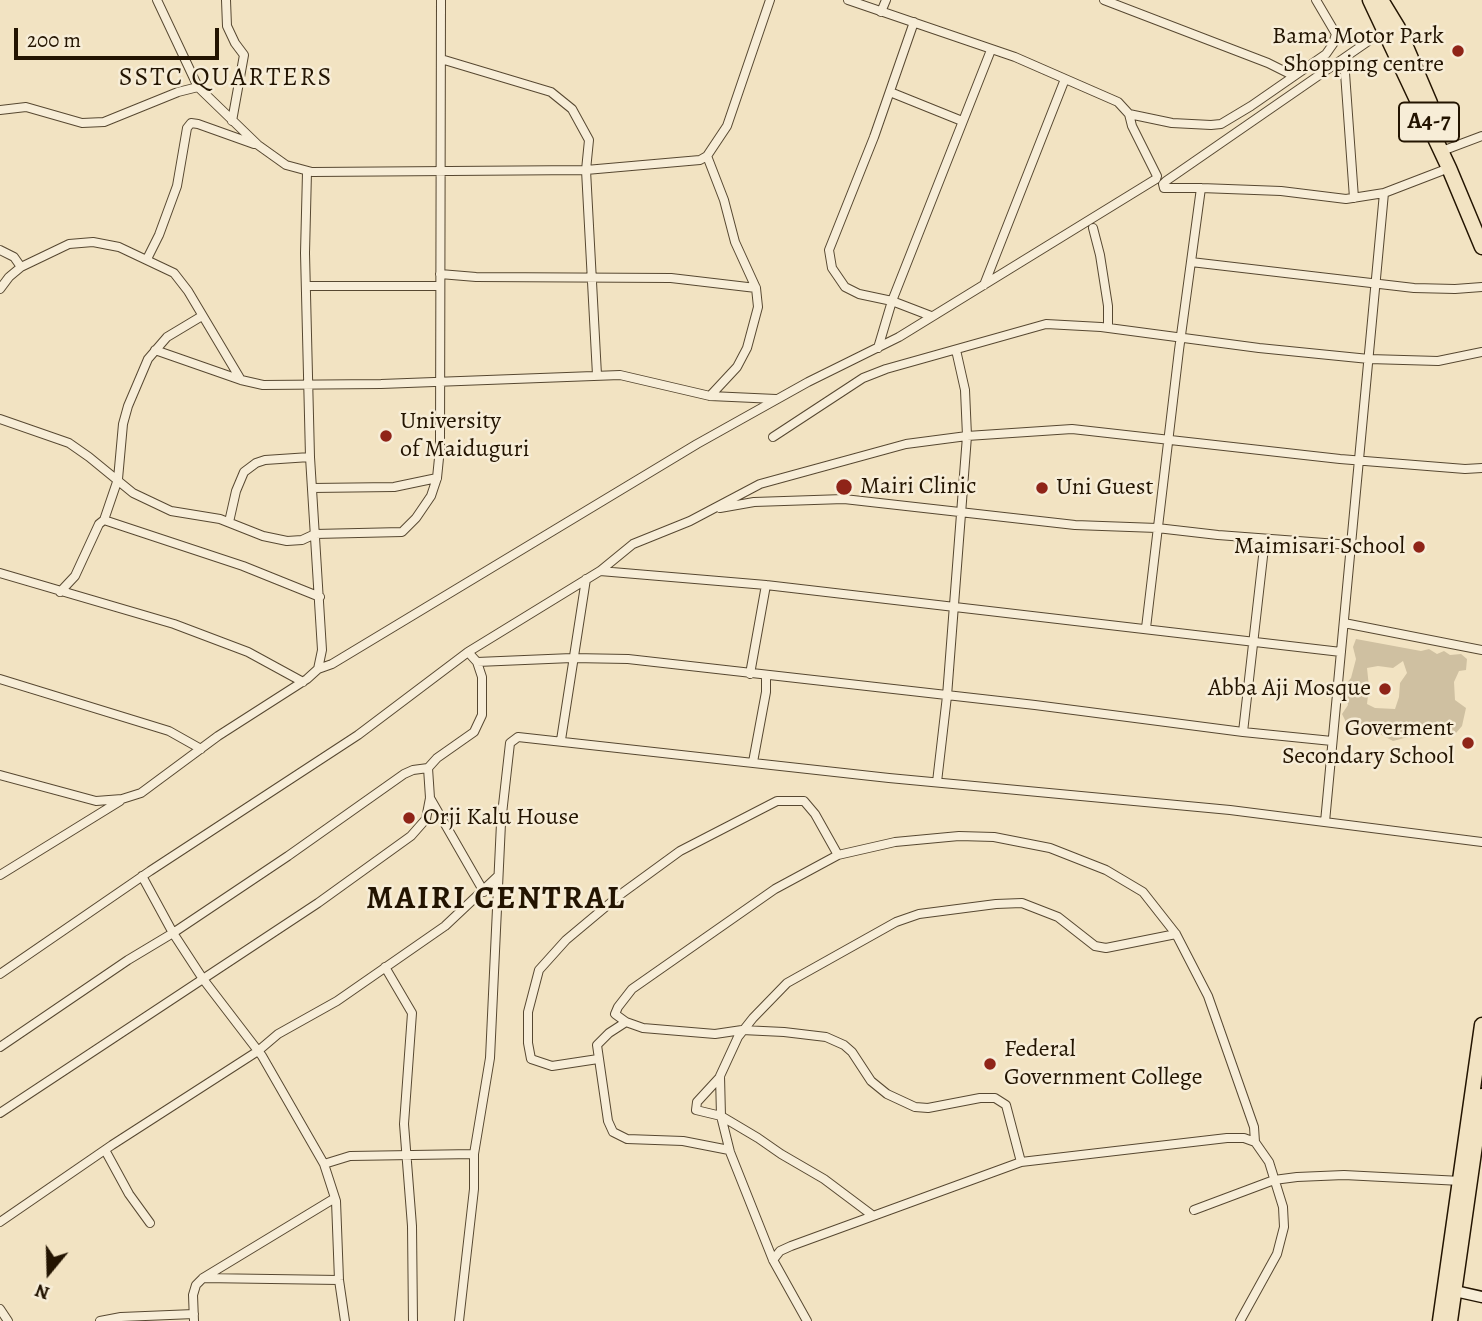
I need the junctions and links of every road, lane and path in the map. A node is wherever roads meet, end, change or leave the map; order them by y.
1 (157, 0) edge
2 (226, 0) edge
3 (441, 0) edge
4 (770, 0) edge
5 (848, 0) edge
6 (886, 0) edge
7 (1104, 0) edge
8 (1316, 0) edge
9 (1370, 0) edge
10 (1381, 0) edge
11 (881, 12) junction
12 (915, 22) junction
13 (1386, 29) junction
14 (991, 50) junction
15 (441, 59) junction
16 (1343, 59) junction
17 (191, 74) junction
18 (1412, 74) junction
19 (1294, 76) junction
20 (1065, 79) junction
21 (198, 87) junction
22 (178, 92) junction
23 (890, 92) junction
24 (0, 110) edge
25 (1129, 114) junction
26 (232, 121) junction
27 (962, 121) junction
28 (1482, 136) edge
29 (258, 145) junction
30 (1445, 149) junction
31 (707, 156) junction
32 (1449, 168) junction
33 (586, 170) junction
34 (442, 171) junction
35 (307, 172) junction
36 (1201, 187) junction
37 (1384, 193) junction
38 (1354, 198) junction
39 (1482, 223) edge
40 (1093, 228) dead end
41 (1482, 247) edge
42 (0, 250) edge
43 (147, 259) junction
44 (1191, 262) junction
45 (21, 267) junction
46 (440, 274) junction
47 (593, 276) junction
48 (1374, 283) junction
49 (440, 285) junction
50 (984, 285) junction
51 (307, 286) junction
52 (1482, 287) edge
53 (757, 288) junction
54 (0, 289) edge
55 (892, 301) junction
56 (202, 316) junction
57 (931, 316) junction
58 (1108, 328) junction
59 (1181, 337) junction
60 (878, 348) junction
61 (155, 350) junction
62 (956, 350) junction
63 (1482, 352) edge
64 (1369, 359) junction
65 (597, 375) junction
66 (241, 380) junction
67 (441, 382) junction
68 (309, 385) junction
69 (710, 396) junction
70 (779, 399) junction
71 (0, 419) edge
72 (967, 436) junction
73 (773, 437) dead end
74 (1169, 439) junction
75 (310, 457) junction
76 (1359, 460) junction
77 (1482, 468) edge
78 (437, 478) junction
79 (118, 479) junction
80 (312, 488) junction
81 (712, 510) junction
82 (962, 513) junction
83 (104, 520) junction
84 (229, 522) junction
85 (1157, 528) junction
86 (315, 534) junction
87 (1265, 539) junction
88 (1351, 545) junction
89 (600, 571) junction
90 (0, 573) edge
91 (586, 579) junction
92 (766, 585) junction
93 (60, 592) junction
94 (320, 597) junction
95 (954, 606) junction
96 (1344, 624) junction
97 (1146, 628) junction
98 (1255, 643) junction
99 (1482, 650) edge
100 (468, 652) junction
101 (1341, 652) junction
102 (572, 658) junction
103 (477, 662) junction
104 (318, 669) junction
105 (750, 674) junction
106 (766, 676) junction
107 (0, 679) edge
108 (303, 682) junction
109 (947, 695) junction
110 (1244, 733) junction
111 (561, 740) junction
112 (1332, 741) junction
113 (201, 749) junction
114 (753, 762) junction
115 (428, 768) junction
116 (0, 775) edge
117 (937, 782) junction
118 (430, 797) junction
119 (122, 799) junction
120 (1325, 822) junction
121 (1482, 842) edge
122 (838, 855) junction
123 (0, 875) edge
124 (142, 876) junction
125 (497, 877) junction
126 (484, 892) junction
127 (173, 933) junction
128 (1176, 934) junction
129 (385, 967) junction
130 (0, 974) edge
131 (203, 979) junction
132 (626, 1022) junction
133 (1482, 1025) edge
134 (742, 1030) junction
135 (0, 1047) edge
136 (258, 1051) junction
137 (598, 1059) junction
138 (720, 1076) junction
139 (1482, 1096) edge
140 (0, 1113) edge
141 (721, 1116) junction
142 (1255, 1142) junction
143 (105, 1150) junction
144 (729, 1150) junction
145 (474, 1154) junction
146 (405, 1156) junction
147 (1021, 1162) junction
148 (324, 1164) junction
149 (1274, 1180) junction
150 (1466, 1182) junction
151 (335, 1198) junction
152 (1194, 1210) dead end
153 (872, 1215) junction
154 (0, 1222) edge
155 (150, 1223) dead end
156 (773, 1260) junction
157 (203, 1278) junction
158 (339, 1280) junction
159 (1455, 1291) junction
160 (1482, 1297) edge
161 (0, 1309) edge
162 (194, 1317) edge
163 (8, 1321) edge
164 (100, 1321) edge
165 (345, 1321) edge
166 (413, 1321) edge
167 (459, 1321) edge
168 (807, 1321) edge
169 (1240, 1321) edge
170 (1440, 1321) edge
171 (1450, 1321) edge

1 - 17 street
2 - 26 street
3 - 15 street
4 - 31 street
5 - 11 street
6 - 11 street
7 - 19 street
8 - 19 street
9 - 13 highway, A4-7
10 - 18 highway, A4-7
11 - 12 street
12 - 14 street
12 - 23 street
13 - 16 street
13 - 18 highway, A4-7
14 - 20 street
14 - 27 street
15 - 33 street
15 - 34 street
16 - 36 street
16 - 38 street
17 - 21 street
17 - 22 street
18 - 30 highway, A4-7
19 - 25 street
20 - 25 street
20 - 50 street
21 - 22 street
21 - 26 street
22 - 24 street
23 - 27 street
23 - 55 street
25 - 50 street
26 - 29 street
27 - 55 street
28 - 30 street
29 - 35 street
29 - 43 street
30 - 32 highway, A4-7
30 - 39 highway, A4-7
31 - 33 street
31 - 53 street
32 - 37 street
32 - 41 highway, A4-7
33 - 34 street
33 - 47 street
34 - 35 street
34 - 46 street
35 - 51 street
36 - 38 street
36 - 44 street
37 - 38 street
37 - 48 street
40 - 58 street
42 - 45 street
43 - 45 street
43 - 56 street
44 - 48 street
44 - 59 street
45 - 54 street
46 - 47 street
46 - 49 street
47 - 53 street
47 - 65 street
48 - 52 street
48 - 64 street
49 - 51 street
49 - 67 street
50 - 57 street
51 - 68 street
53 - 69 street
55 - 57 street
55 - 60 street
56 - 61 street
56 - 66 street
57 - 60 street
58 - 59 street
58 - 62 street
59 - 64 street
59 - 74 street
60 - 70 street
61 - 66 street
61 - 79 street
62 - 72 street
62 - 73 street
63 - 64 street
64 - 76 street
65 - 67 street
65 - 69 street
66 - 68 street
67 - 68 street
67 - 78 street
68 - 75 street
69 - 70 street
70 - 104 street
71 - 79 street
72 - 74 street
72 - 81 street
72 - 82 street
74 - 76 street
74 - 85 street
75 - 80 street
75 - 84 street
76 - 77 street
76 - 88 street
78 - 80 street
78 - 86 street
79 - 83 street
79 - 84 street
80 - 86 street
81 - 82 street
81 - 89 street
82 - 85 street
82 - 95 street
83 - 93 street
83 - 94 street
84 - 86 street
85 - 87 street
85 - 97 street
86 - 94 street
87 - 88 street
87 - 98 street
88 - 96 street
89 - 91 street
89 - 92 street
90 - 93 street
91 - 100 street
91 - 102 street
92 - 95 street
92 - 105 street
93 - 108 street
94 - 104 street
95 - 97 street
95 - 109 street
96 - 99 street
96 - 101 street
97 - 98 street
98 - 101 street
98 - 110 street
100 - 103 street
100 - 124 street
101 - 112 street
102 - 103 street
102 - 105 street
102 - 111 street
103 - 115 street
104 - 108 street
105 - 106 street
106 - 109 street
106 - 114 street
107 - 113 street
108 - 113 street
109 - 110 street
109 - 117 street
110 - 112 street
111 - 114 street
111 - 125 street
112 - 120 street
113 - 119 street
114 - 117 street
115 - 118 street
115 - 127 street
116 - 119 street
117 - 120 street
118 - 126 street
118 - 131 street
119 - 123 street
120 - 121 street
122 - 128 street
122 - 132 street
122 - 137 street
124 - 127 street
124 - 130 street
125 - 126 street
125 - 145 street
126 - 129 street
127 - 131 street
127 - 135 street
128 - 134 street
128 - 142 street
129 - 136 street
129 - 146 street
131 - 136 street
131 - 140 street
132 - 134 street
132 - 137 street
133 - 150 highway
134 - 138 street
134 - 147 street
136 - 143 street
136 - 148 street
137 - 144 street
138 - 141 street
138 - 141 street
139 - 150 highway
141 - 144 street
141 - 153 street
142 - 147 street
142 - 149 street
143 - 154 street
143 - 155 street
144 - 156 street
145 - 146 street
145 - 167 street
146 - 148 street
146 - 166 street
147 - 153 street
148 - 151 street
149 - 150 street
149 - 152 street
149 - 169 street
150 - 159 highway
150 - 170 highway
151 - 157 street
151 - 158 street
153 - 156 street
156 - 168 street
157 - 158 street
157 - 162 street
158 - 165 street
159 - 160 street
159 - 171 highway
161 - 163 street
162 - 164 street

